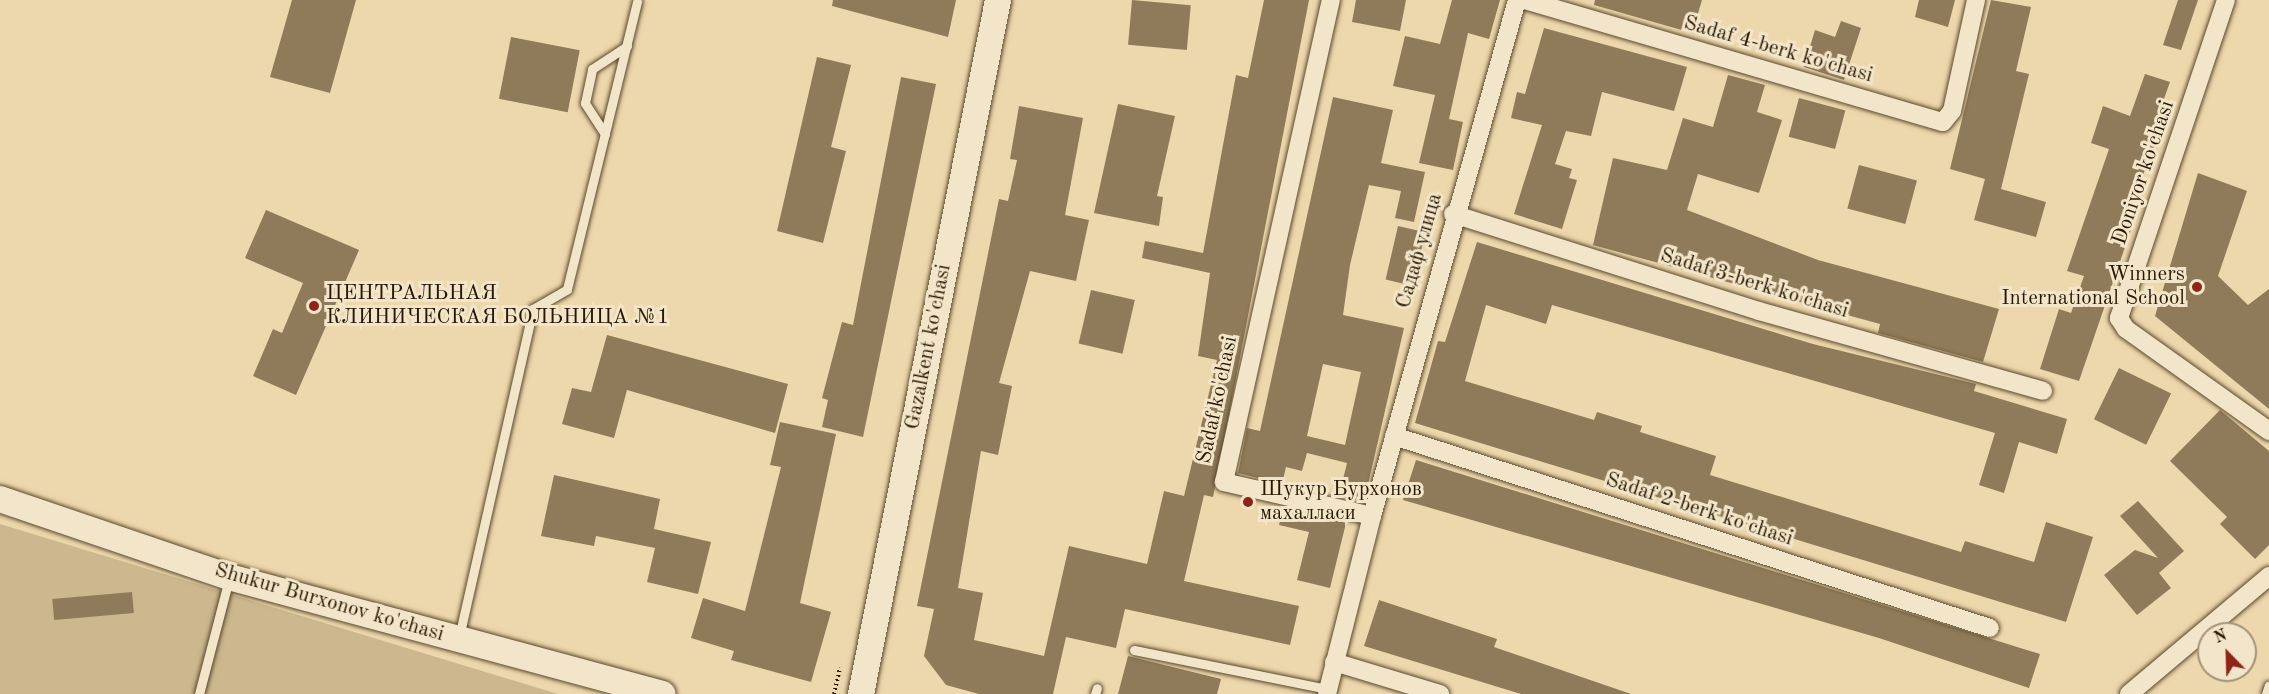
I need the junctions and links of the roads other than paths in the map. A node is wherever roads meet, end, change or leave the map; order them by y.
1 (998, 0) edge
2 (1331, 0) edge
3 (1517, 0) edge
4 (1525, 0) edge
5 (1976, 0) edge
6 (2226, 0) edge
7 (637, 1) edge
8 (627, 45) junction
9 (605, 134) junction
10 (1453, 214) junction
11 (2043, 391) dead end
12 (2269, 431) edge
13 (1394, 436) junction
14 (0, 499) edge
15 (1372, 516) junction
16 (2269, 576) edge
17 (230, 577) junction
18 (1990, 628) dead end
19 (459, 639) junction
20 (1134, 650) dead end
21 (1334, 662) junction
22 (2269, 685) edge
23 (1327, 692) edge
24 (199, 694) edge
25 (662, 694) edge
26 (861, 694) edge
27 (1440, 694) edge
28 (2129, 694) edge
29 (2266, 694) edge

1 - 26 street, Gazalkent ko'chasi
2 - 15 street, Sadaf ko'chasi
3 - 10 street, Садаф улица
4 - 5 street, Sadaf 4-berk ko'chasi
6 - 12 street, Doniyor ko'chasi
7 - 8 lane
8 - 9 lane
8 - 9 lane
9 - 19 lane
10 - 11 street, Sadaf 3-berk ko'chasi
10 - 13 street, Садаф улица
13 - 15 street, Садаф улица
13 - 18 street, Sadaf 2-berk ko'chasi
14 - 17 street, Shukur Burxonov ko'chasi
15 - 21 street
16 - 28 street
17 - 19 street, Shukur Burxonov ko'chasi
17 - 24 lane
19 - 25 street, Shukur Burxonov ko'chasi
20 - 23 lane
21 - 23 street
21 - 27 street
22 - 29 lane

